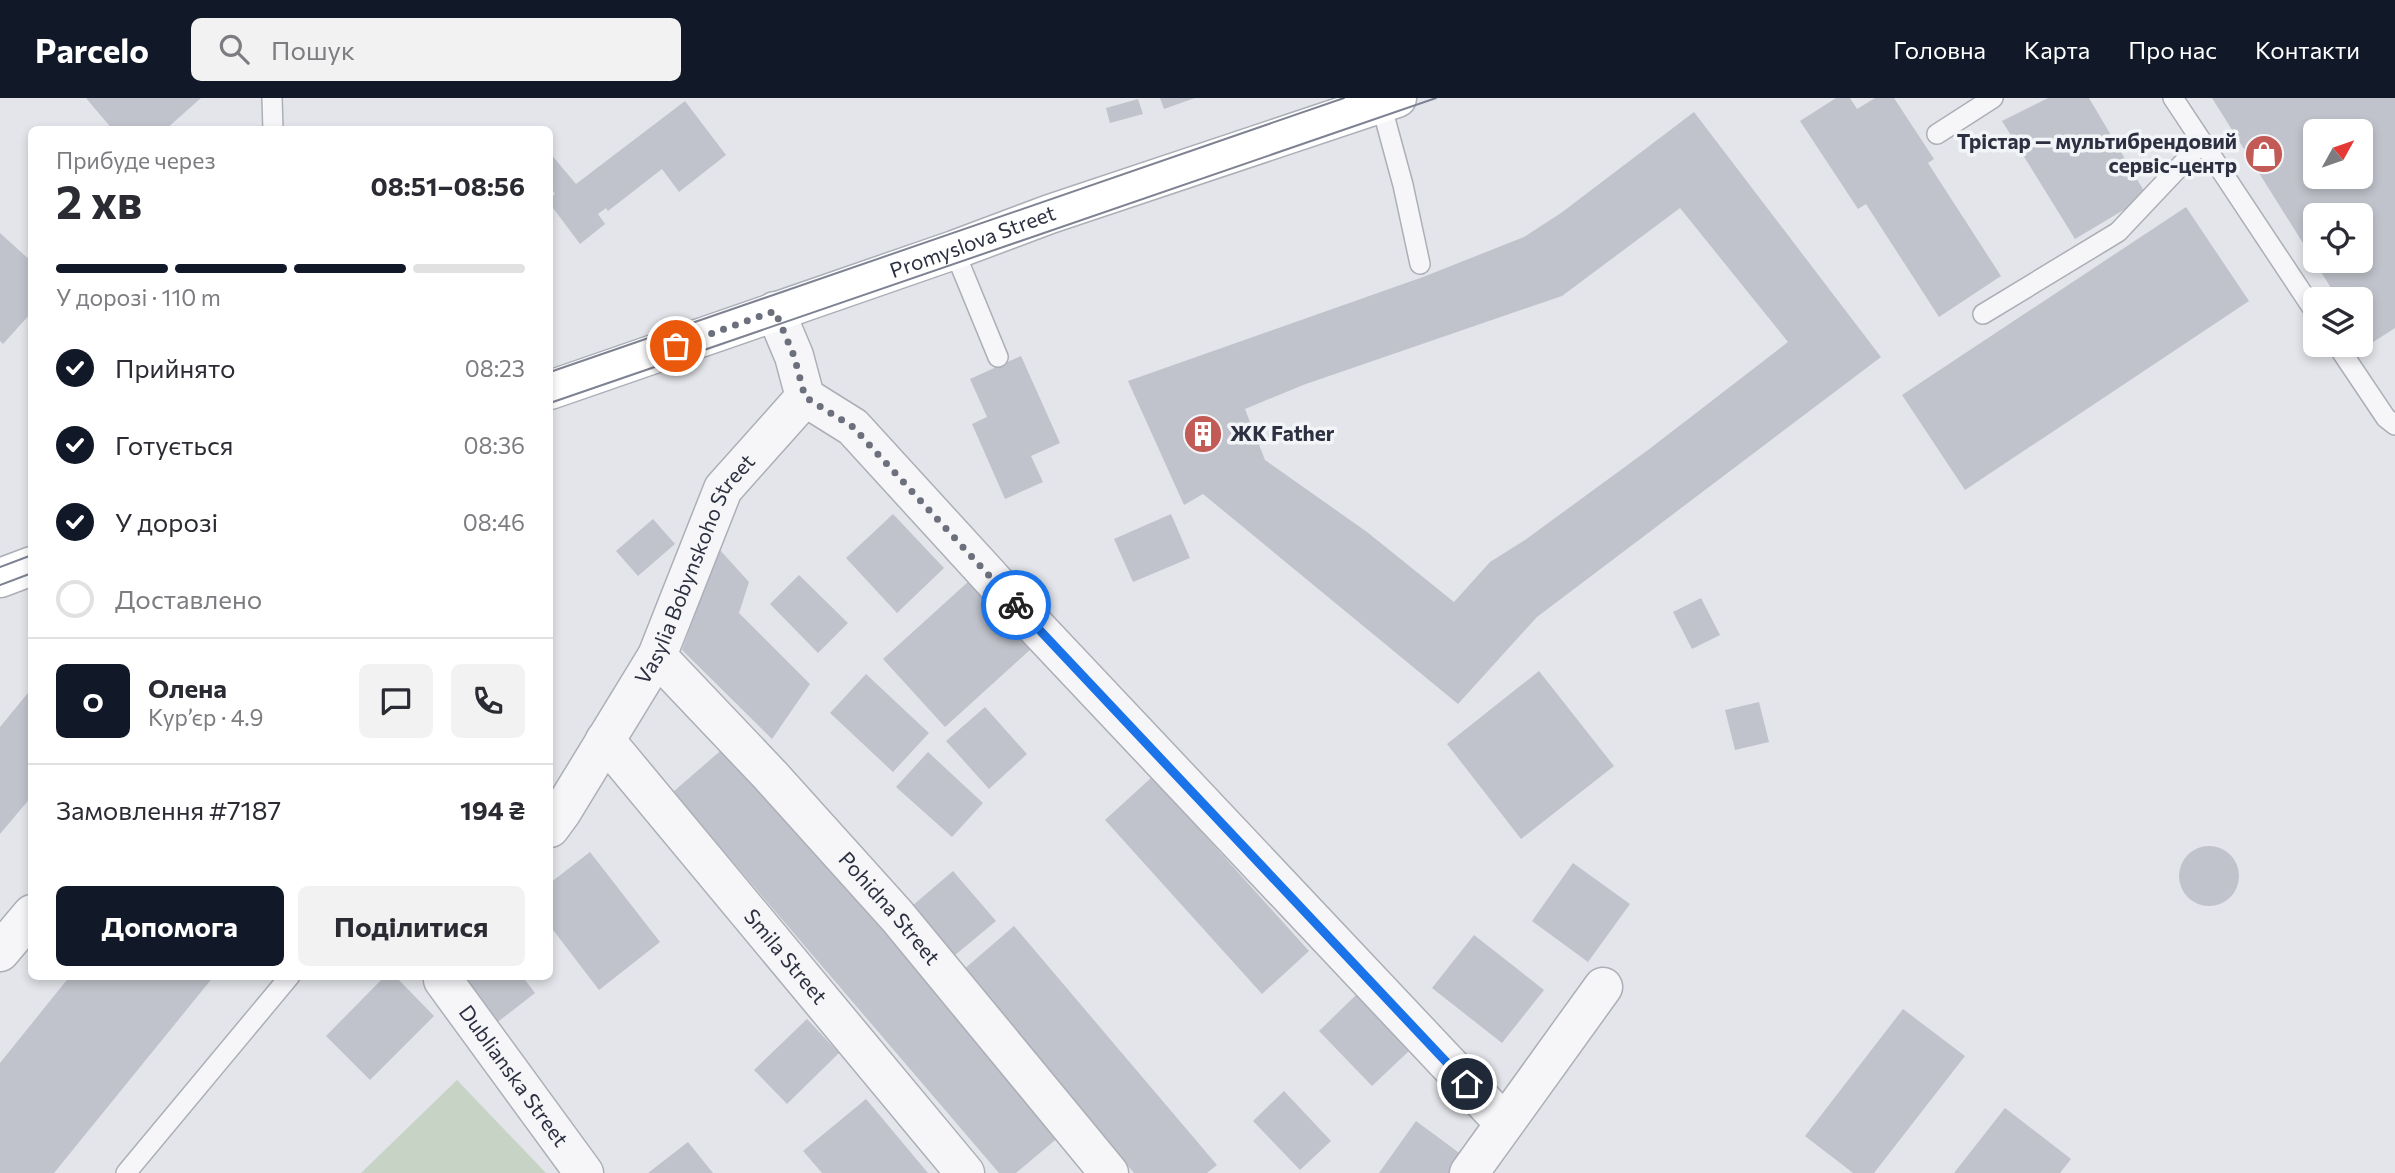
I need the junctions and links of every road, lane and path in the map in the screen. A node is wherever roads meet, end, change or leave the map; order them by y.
1 (272, 98) edge
2 (1993, 98) edge
3 (2173, 98) edge
4 (1389, 101) edge
5 (275, 126) edge
6 (1937, 134) dead end
7 (2202, 144) junction
8 (954, 250) junction
9 (1420, 264) dead end
10 (2303, 294) edge
11 (775, 311) junction
12 (1983, 314) dead end
13 (998, 357) dead end
14 (2345, 357) edge
15 (553, 389) edge
16 (805, 397) junction
17 (2395, 425) edge
18 (28, 568) edge
19 (0, 578) edge
20 (657, 656) junction
21 (605, 740) junction
22 (553, 824) edge
23 (28, 919) edge
24 (0, 952) edge
25 (287, 980) edge
26 (443, 980) dead end
27 (1603, 987) dead end
28 (1504, 1123) junction
29 (126, 1173) edge
30 (584, 1173) edge
31 (965, 1173) edge
32 (1109, 1173) edge
33 (1469, 1173) edge

1 - 5 lane
2 - 6 lane
3 - 7 lane
4 - 8 main road, Promyslova Street
4 - 9 lane
7 - 10 lane
7 - 12 lane
8 - 11 main road, Promyslova Street
8 - 13 lane
11 - 15 main road, Promyslova Street
11 - 16 street
14 - 17 lane
16 - 20 street, Vasylia Bobynskoho Street
16 - 28 street
18 - 19 main road
20 - 21 street, Vasylia Bobynskoho Street
20 - 32 street, Pohidna Street
21 - 22 street, Vasylia Bobynskoho Street
21 - 31 street, Smila Street
23 - 24 street
25 - 29 lane
26 - 30 street, Dublianska Street
27 - 28 street
28 - 33 street

